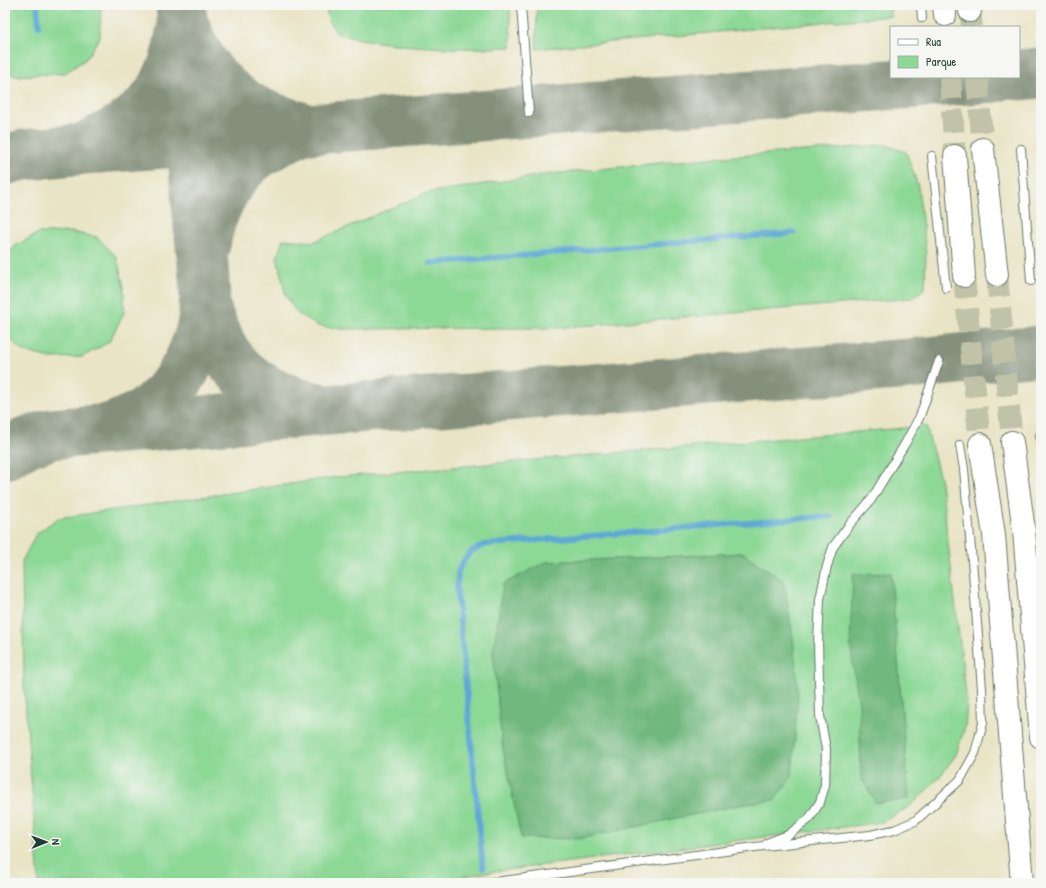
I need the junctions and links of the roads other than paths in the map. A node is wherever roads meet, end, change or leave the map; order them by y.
1 (521, 5) edge
2 (921, 5) edge
3 (922, 18) dead end
4 (529, 113) dead end
5 (983, 148) tunnel mouth
6 (1021, 149) dead end
7 (932, 156) dead end
8 (955, 156) tunnel mouth
9 (997, 275) tunnel mouth
10 (964, 276) tunnel mouth
11 (1031, 281) dead end
12 (946, 288) dead end
13 (939, 361) dead end
14 (1012, 442) tunnel mouth
15 (970, 444) joint
16 (1041, 737) edge
17 (755, 847) junction
18 (488, 883) edge
19 (1022, 883) edge

1 - 4 lane
2 - 3 lane
5 - 9 street
6 - 11 lane
7 - 12 lane
8 - 10 street
13 - 17 lane
14 - 16 street
15 - 17 lane
15 - 19 street
17 - 18 lane

